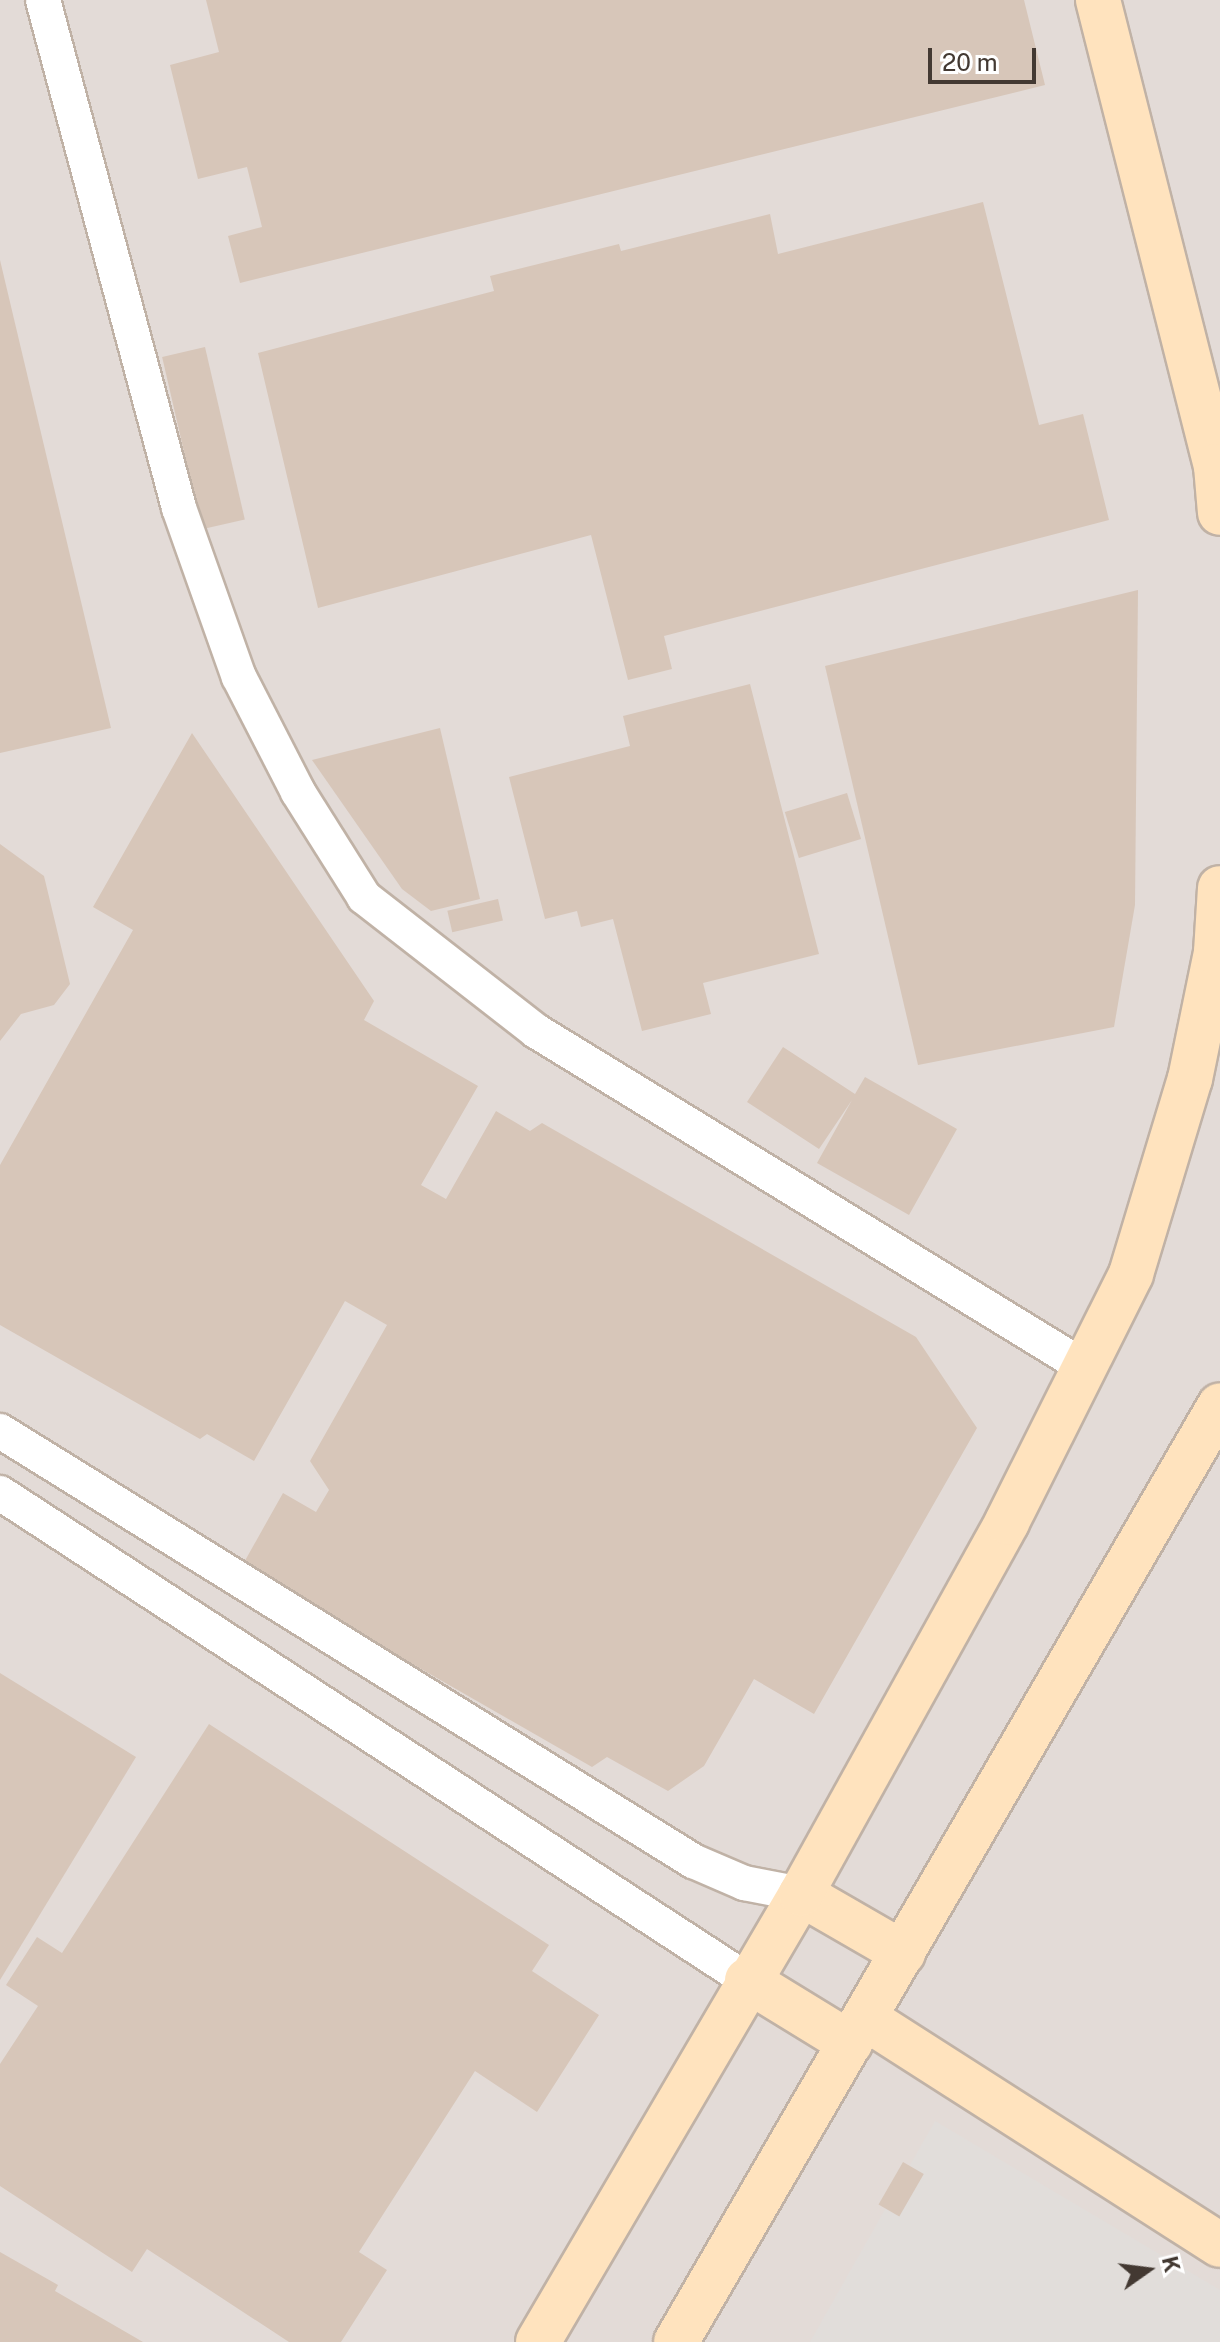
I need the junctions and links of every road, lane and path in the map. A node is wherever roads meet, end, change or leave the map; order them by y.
1 (43, 0) edge
2 (1098, 0) edge
3 (1220, 513) edge
4 (1220, 888) edge
5 (1213, 998) edge
6 (1086, 1368) junction
7 (1220, 1405) edge
8 (0, 1431) edge
9 (70, 1473) junction
10 (0, 1493) edge
11 (42, 1518) junction
12 (801, 1894) junction
13 (903, 1953) junction
14 (747, 1980) junction
15 (858, 2030) junction
16 (1220, 2245) edge
17 (538, 2342) edge
18 (676, 2342) edge

1 - 6 street
2 - 3 street
4 - 5 street
5 - 6 street
6 - 12 street
7 - 13 street
8 - 9 street
9 - 11 street
9 - 12 street
10 - 11 street
11 - 14 street
12 - 13 street
12 - 14 street
13 - 15 street
14 - 15 street
14 - 17 street
15 - 16 street
15 - 18 street

